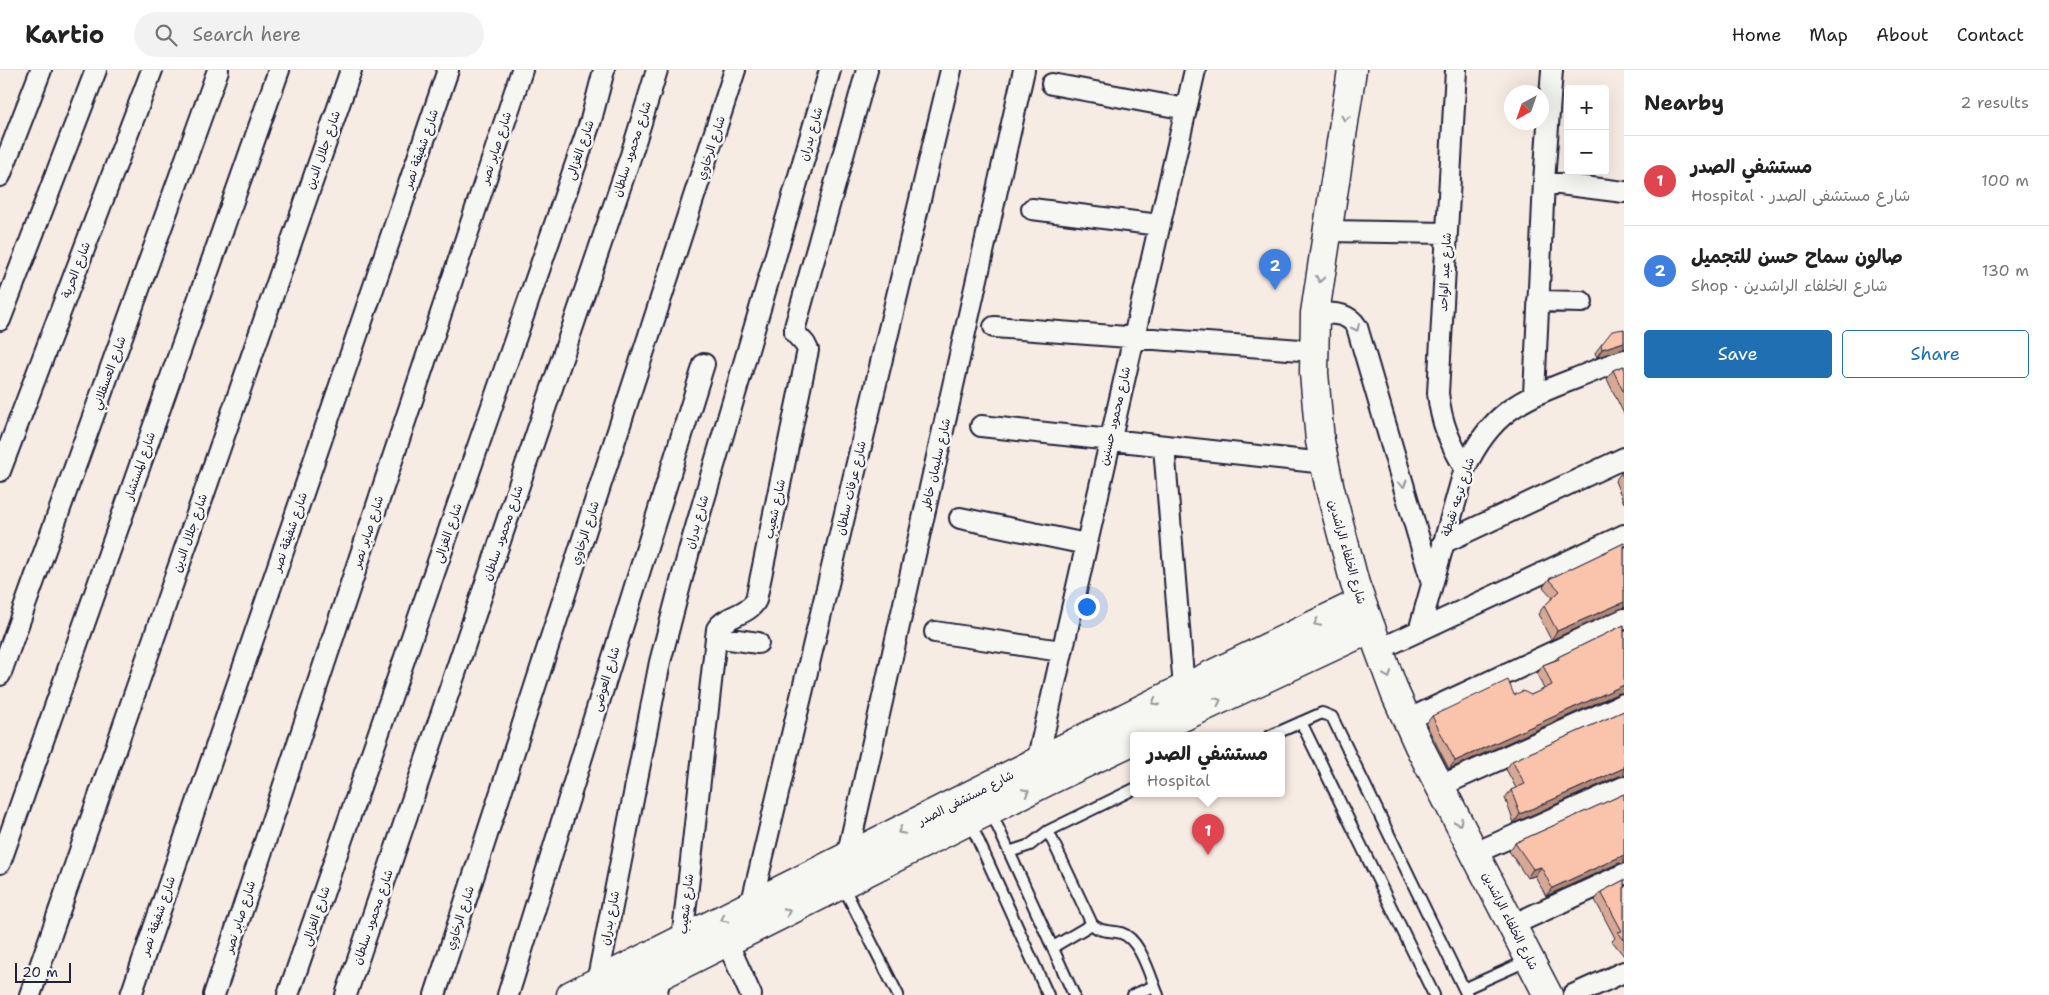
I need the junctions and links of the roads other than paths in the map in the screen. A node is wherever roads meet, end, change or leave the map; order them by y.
1 (42, 70) edge
2 (96, 70) edge
3 (152, 70) edge
4 (218, 70) edge
5 (279, 70) edge
6 (351, 70) edge
7 (448, 70) edge
8 (522, 70) edge
9 (604, 70) edge
10 (657, 70) edge
11 (735, 70) edge
12 (830, 70) edge
13 (867, 70) edge
14 (950, 70) edge
15 (1024, 70) edge
16 (1195, 70) edge
17 (1352, 70) edge
18 (1456, 70) edge
19 (1552, 70) edge
20 (1052, 84) dead end
21 (1186, 109) junction
22 (0, 176) edge
23 (1544, 182) junction
24 (1624, 192) edge
25 (1032, 209) dead end
26 (1159, 224) junction
27 (1327, 231) junction
28 (1447, 233) junction
29 (1538, 301) junction
30 (1582, 302) dead end
31 (1315, 313) junction
32 (0, 320) edge
33 (994, 327) dead end
34 (1133, 338) junction
35 (1314, 351) junction
36 (704, 364) dead end
37 (1622, 365) edge
38 (1534, 394) junction
39 (982, 426) dead end
40 (1110, 441) junction
41 (1164, 447) junction
42 (1624, 458) edge
43 (1324, 463) junction
44 (1465, 468) junction
45 (0, 471) edge
46 (960, 518) dead end
47 (1624, 535) edge
48 (1443, 543) junction
49 (1086, 544) junction
50 (1432, 583) junction
51 (1361, 602) junction
52 (1624, 619) edge
53 (1419, 631) junction
54 (935, 632) dead end
55 (716, 637) junction
56 (1374, 640) junction
57 (758, 643) dead end
58 (1061, 651) junction
59 (0, 675) edge
60 (1184, 688) junction
61 (1624, 704) edge
62 (1407, 720) junction
63 (1301, 722) junction
64 (1152, 732) edge
65 (1279, 732) edge
66 (1130, 742) edge
67 (1036, 762) junction
68 (1440, 786) junction
69 (1624, 788) edge
70 (1130, 791) edge
71 (980, 815) junction
72 (1048, 831) junction
73 (1009, 852) junction
74 (1475, 853) junction
75 (847, 857) junction
76 (0, 862) edge
77 (1624, 874) edge
78 (842, 884) junction
79 (752, 906) junction
80 (1092, 924) junction
81 (1512, 925) junction
82 (682, 940) junction
83 (727, 942) junction
84 (1053, 947) junction
85 (1530, 960) junction
86 (1624, 972) edge
87 (659, 985) edge
88 (607, 989) edge
89 (1156, 990) edge
90 (1466, 992) edge
91 (32, 994) edge
92 (131, 995) edge
93 (214, 995) edge
94 (288, 995) edge
95 (346, 995) edge
96 (435, 995) edge
97 (508, 995) edge
98 (571, 995) edge
99 (751, 995) edge
100 (898, 995) edge
101 (1048, 995) edge
102 (1074, 995) edge
103 (1133, 995) edge
104 (1434, 995) edge
105 (1548, 995) edge
106 (1574, 995) edge

1 - 22 street
2 - 32 street
3 - 45 street, شارع الحرية
4 - 59 street, شارع العسقلاني
5 - 76 street, شارع المستشار
6 - 91 street, شارع جلال الدين
7 - 92 street, شارع شفيقة نصر
8 - 93 street, شارع صابر نصر
9 - 94 street, شارع الغزالى
10 - 95 street, شارع محمود سلطان
11 - 96 street, شارع الرخاوي
12 - 88 street, شارع بدران
13 - 55 street, شارع شعيب
14 - 79 street, شارع عرفات سلطان
15 - 75 street, شارع سليمان خاطر
16 - 21 street, شارع محمود حسنين
17 -> 27 main road, شارع الخلفاء الراشدين
18 - 28 street, شارع عبد الواحد
19 - 23 street
20 - 21 street
21 - 26 street, شارع محمود حسنين
23 - 24 street
23 - 29 street
25 - 26 street
26 - 34 street, شارع محمود حسنين
27 - 28 street
27 -> 31 main road, شارع الخلفاء الراشدين
28 - 44 street, شارع عبد الواحد
29 - 30 street
29 - 38 street
31 - 35 main road, شارع الخلفاء الراشدين
31 -> 50 street
33 - 34 street
34 - 35 street
34 - 40 street, شارع محمود حسنين
35 - 43 main road, شارع الخلفاء الراشدين
36 - 97 street, شارع العوضى
37 - 38 street, شارع ترعه نقيطة
38 - 44 street, شارع ترعه نقيطة
39 - 40 street
40 - 41 street
40 - 49 street, شارع محمود حسنين
41 - 43 street
41 - 60 street
42 - 48 street
43 - 51 main road, شارع الخلفاء الراشدين
44 - 48 street, شارع ترعه نقيطة
46 - 49 street
47 - 53 street
48 - 50 street, شارع ترعه نقيطة
49 - 58 street, شارع محمود حسنين
50 - 53 street, شارع ترعه نقيطة
51 - 56 main road, شارع الخلفاء الراشدين
51 -> 60 main road, شارع مستشفى الصدر
52 - 62 street
53 - 56 street
54 - 58 street
55 - 57 street
55 - 82 street, شارع شعيب
56 -> 62 main road, شارع الخلفاء الراشدين
64 -> 56 main road
58 - 67 street, شارع محمود حسنين
60 -> 67 main road, شارع مستشفى الصدر
61 - 68 street
62 - 68 main road, شارع الخلفاء الراشدين
63 - 65 lane
63 - 90 lane
63 - 104 lane
71 -> 66 main road, شارع مستشفى الصدر
67 -> 75 main road, شارع مستشفى الصدر
68 -> 74 main road, شارع الخلفاء الراشدين
69 - 74 street
70 - 72 lane
71 - 73 lane
71 - 78 main road, شارع مستشفى الصدر
71 - 101 lane
72 - 73 lane
72 - 80 lane
73 - 84 lane
74 - 81 main road, شارع الخلفاء الراشدين
75 - 79 main road, شارع مستشفى الصدر
77 - 81 street
83 -> 78 main road, شارع مستشفى الصدر
78 - 100 lane
79 -> 82 main road, شارع مستشفى الصدر
80 - 84 lane
80 - 89 lane
81 - 85 main road, شارع الخلفاء الراشدين
82 - 88 main road, شارع مستشفى الصدر
83 - 87 main road, شارع مستشفى الصدر
83 - 99 street
84 - 102 lane
85 - 90 lane
85 - 105 main road, شارع الخلفاء الراشدين
86 - 106 street
87 - 88 main road, شارع مستشفى الصدر
88 - 98 main road, شارع مستشفى الصدر
89 - 103 lane

